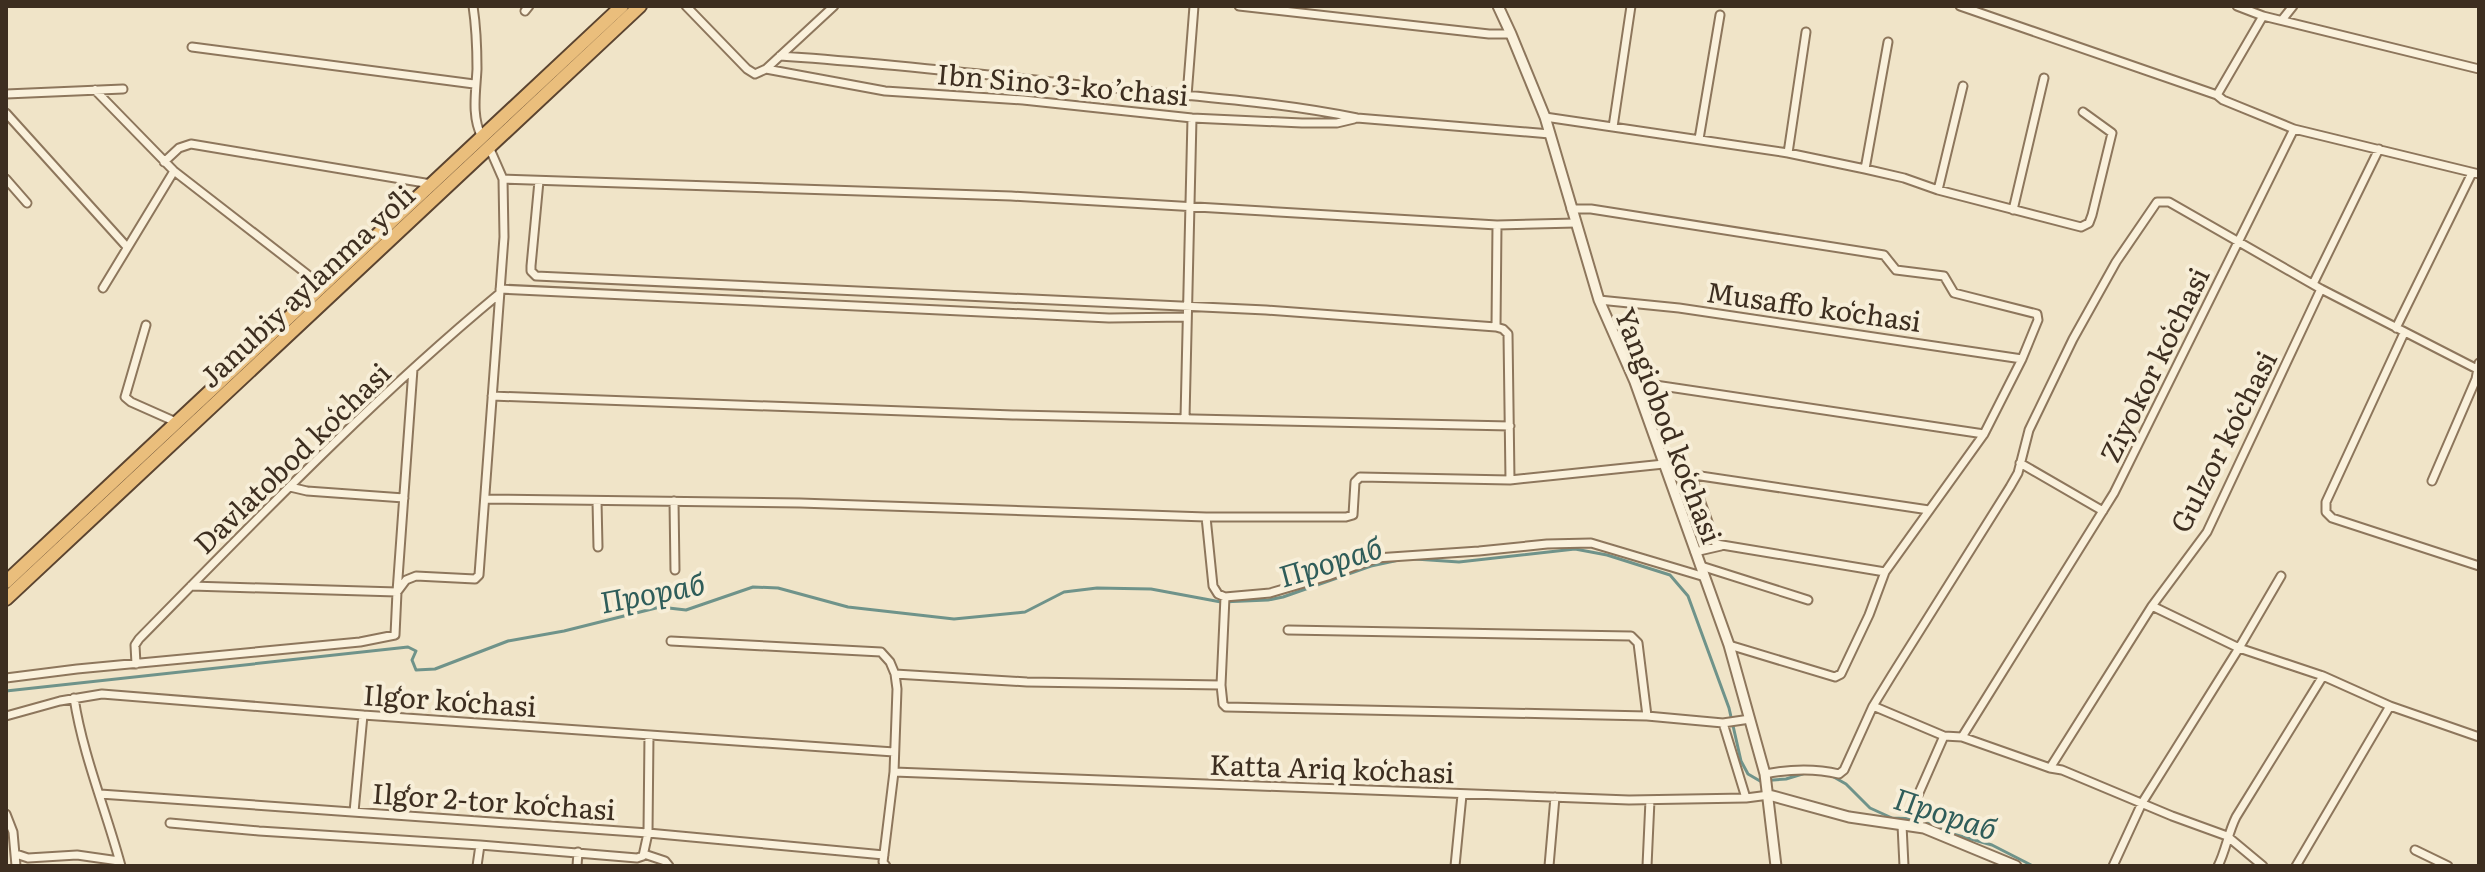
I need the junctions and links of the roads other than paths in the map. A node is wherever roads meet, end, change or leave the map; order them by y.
1 (473, 6) edge
2 (622, 6) edge
3 (640, 6) edge
4 (686, 6) edge
5 (834, 6) edge
6 (1194, 6) edge
7 (1239, 6) edge
8 (1498, 6) edge
9 (1631, 6) edge
10 (1960, 6) edge
11 (2237, 6) edge
12 (2293, 6) edge
13 (1720, 15) dead end
14 (2263, 16) junction
15 (2282, 20) junction
16 (1806, 32) dead end
17 (1511, 34) junction
18 (1888, 42) dead end
19 (192, 47) dead end
20 (780, 56) junction
21 (766, 69) junction
22 (2479, 69) edge
23 (2044, 78) dead end
24 (474, 84) junction
25 (1963, 86) dead end
26 (123, 89) dead end
27 (95, 90) junction
28 (6, 94) edge
29 (2217, 95) junction
30 (1187, 96) junction
31 (2083, 112) dead end
32 (6, 113) edge
33 (1545, 117) junction
34 (1192, 118) junction
35 (1357, 118) junction
36 (1613, 127) junction
37 (2294, 129) junction
38 (1550, 134) junction
39 (1699, 139) junction
40 (485, 142) junction
41 (2379, 149) junction
42 (1788, 153) junction
43 (164, 162) junction
44 (1865, 169) junction
45 (174, 171) junction
46 (2476, 174) edge
47 (6, 179) edge
48 (503, 179) junction
49 (539, 181) junction
50 (431, 184) junction
51 (1938, 190) junction
52 (27, 203) dead end
53 (1188, 208) junction
54 (1571, 209) junction
55 (2013, 210) junction
56 (1576, 223) junction
57 (1497, 225) junction
58 (2237, 242) junction
59 (127, 247) junction
60 (619, 281) junction
61 (2313, 284) junction
62 (321, 285) junction
63 (103, 288) dead end
64 (2321, 289) junction
65 (499, 292) junction
66 (617, 295) junction
67 (1599, 300) junction
68 (1187, 307) junction
69 (1186, 317) junction
70 (146, 325) dead end
71 (1496, 327) junction
72 (2396, 328) junction
73 (2404, 333) junction
74 (2022, 359) junction
75 (2478, 367) edge
76 (413, 369) junction
77 (1635, 382) junction
78 (492, 396) junction
79 (1185, 418) junction
80 (176, 422) junction
81 (1510, 426) junction
82 (1984, 434) junction
83 (2020, 463) junction
84 (1665, 467) junction
85 (1691, 475) junction
86 (1510, 480) junction
87 (2432, 481) dead end
88 (290, 487) junction
89 (404, 498) junction
90 (485, 499) junction
91 (597, 501) junction
92 (674, 501) junction
93 (1929, 510) junction
94 (2103, 511) junction
95 (1206, 517) junction
96 (1721, 546) junction
97 (598, 547) dead end
98 (1695, 552) junction
99 (1701, 566) junction
100 (2479, 566) edge
101 (675, 570) dead end
102 (1885, 572) junction
103 (2281, 576) dead end
104 (1705, 577) junction
105 (6, 582) edge
106 (191, 586) junction
107 (397, 592) junction
108 (6, 599) edge
109 (1808, 600) dead end
110 (1225, 601) junction
111 (2152, 606) junction
112 (1288, 630) dead end
113 (671, 641) dead end
114 (1729, 645) junction
115 (2239, 648) junction
116 (136, 664) junction
117 (895, 674) junction
118 (2323, 676) junction
119 (6, 678) edge
120 (1221, 685) junction
121 (74, 698) junction
122 (1873, 706) junction
123 (2390, 706) junction
124 (363, 715) junction
125 (6, 716) edge
126 (1647, 716) junction
127 (1750, 719) junction
128 (1723, 723) junction
129 (649, 735) junction
130 (1944, 736) junction
131 (1962, 737) junction
132 (2479, 737) edge
133 (894, 752) junction
134 (2050, 768) junction
135 (894, 772) junction
136 (1765, 774) junction
137 (100, 794) junction
138 (1462, 795) junction
139 (1769, 795) junction
140 (1555, 797) junction
141 (1746, 798) junction
142 (1650, 800) junction
143 (2142, 803) junction
144 (1911, 811) dead end
145 (354, 812) junction
146 (6, 814) edge
147 (170, 823) dead end
148 (1902, 825) junction
149 (648, 833) junction
150 (2227, 836) junction
151 (480, 845) junction
152 (2415, 850) dead end
153 (578, 852) junction
154 (16, 854) junction
155 (644, 854) junction
156 (874, 855) junction
157 (884, 855) junction
158 (120, 864) edge
159 (16, 866) edge
160 (477, 866) edge
161 (577, 866) edge
162 (669, 866) edge
163 (872, 866) edge
164 (886, 866) edge
165 (1455, 866) edge
166 (1549, 866) edge
167 (1647, 866) edge
168 (1776, 866) edge
169 (1904, 866) edge
170 (2016, 866) edge
171 (2113, 866) edge
172 (2218, 866) edge
173 (2263, 866) edge
174 (2296, 866) edge
175 (2448, 866) edge

1 - 24 street
2 - 40 highway, Janubiy aylanma yoʻli
3 - 40 highway, Janubiy aylanma yoʻli
4 - 21 street, Ibn Sino 3-koʼchasi
5 - 20 street
6 - 30 street, Ibn Sino 3-koʼchasi
7 - 17 street
8 - 17 street, Yangiobod koʻchasi
9 - 36 street
10 - 29 street
11 - 14 street
12 - 15 street
13 - 39 street
14 - 15 street
14 - 29 street
15 - 22 street
16 - 42 street
17 - 33 street, Yangiobod koʻchasi
18 - 44 street
19 - 24 street
20 - 21 street
20 - 30 street, Ibn Sino 3-koʼchasi
21 - 34 street, Ibn Sino 3-koʼchasi
23 - 55 street
24 - 40 street
25 - 51 street
26 - 27 street
27 - 28 street
27 - 43 street
29 - 37 street
30 - 35 street, Ibn Sino 3-koʼchasi
31 - 55 street
32 - 59 street
33 - 36 street
33 - 38 street, Yangiobod koʻchasi
34 - 35 street, Ibn Sino 3-koʼchasi
34 - 53 street
35 - 38 street, Ibn Sino 3-koʼchasi
36 - 39 street
37 - 41 street
37 - 58 street
38 - 54 street, Yangiobod koʻchasi
39 - 42 street
40 - 48 street
40 - 50 highway, Janubiy aylanma yoʻli
40 - 108 highway, Janubiy aylanma yoʻli
41 - 46 street
41 - 61 street
42 - 44 street
43 - 45 street
43 - 50 street
44 - 51 street
45 - 59 street
45 - 62 street
46 - 72 street
47 - 52 street
48 - 49 street
48 - 65 street
49 - 53 street
49 - 60 street
50 - 62 highway, Janubiy aylanma yoʻli
51 - 55 street
53 - 57 street
53 - 68 street
54 - 56 street, Yangiobod koʻchasi
54 - 74 street
56 - 57 street
56 - 67 street, Yangiobod koʻchasi
57 - 71 street
58 - 61 street, Ziyokor koʻchasi
58 - 83 street
58 - 94 street, Ziyokor koʻchasi
59 - 63 street
60 - 66 street
60 - 68 street
61 - 64 street, Ziyokor koʻchasi
62 - 80 highway, Janubiy aylanma yoʻli
64 - 72 street, Ziyokor koʻchasi
64 - 111 street, Gulzor koʻchasi
65 - 66 street
65 - 76 street, Davlatobod koʻchasi
65 - 78 street
66 - 69 street
67 - 74 street, Musaffo koʻchasi
67 - 77 street, Yangiobod koʻchasi
68 - 69 street
68 - 71 street
69 - 79 street
70 - 80 street
71 - 81 street
72 - 73 street, Ziyokor koʻchasi
73 - 75 street, Ziyokor koʻchasi
73 - 100 street
74 - 82 street
75 - 87 street
76 - 88 street, Davlatobod koʻchasi
76 - 89 street
77 - 82 street
77 - 84 street, Yangiobod koʻchasi
78 - 79 street
78 - 90 street
79 - 81 street
80 - 105 highway, Janubiy aylanma yoʻli
81 - 86 street
82 - 93 street
83 - 94 street
83 - 122 street
84 - 85 street
84 - 86 street
84 - 98 street, Yangiobod koʻchasi
85 - 93 street
85 - 96 street
86 - 95 street
88 - 89 street
88 - 106 street, Davlatobod koʻchasi
89 - 107 street
90 - 91 street
90 - 107 street
91 - 92 street
91 - 97 street
92 - 95 street
92 - 101 street
93 - 102 street
94 - 131 street, Ziyokor koʻchasi
95 - 110 street
96 - 98 street
96 - 102 street
98 - 99 street, Yangiobod koʻchasi
99 - 104 street, Yangiobod koʻchasi
99 - 109 street
102 - 114 street
103 - 115 street
104 - 110 street
104 - 114 street, Yangiobod koʻchasi
106 - 107 street
106 - 116 street, Davlatobod koʻchasi
107 - 116 street
110 - 120 street
111 - 115 street
111 - 134 street, Gulzor koʻchasi
112 - 126 street
113 - 117 street
114 - 127 street, Yangiobod koʻchasi
115 - 118 street
115 - 143 street
116 - 119 street
117 - 120 street
117 - 133 street
118 - 123 street
118 - 150 street
120 - 126 street
121 - 124 street, Ilgʻor koʻchasi
121 - 125 street, Ilgʻor koʻchasi
121 - 137 street
122 - 130 street
122 - 136 street
123 - 132 street
123 - 174 street
124 - 129 street, Ilgʻor koʻchasi
124 - 145 street
126 - 128 street
127 - 128 street
127 - 136 street, Yangiobod koʻchasi
128 - 141 street
129 - 133 street, Ilgʻor koʻchasi
129 - 149 street
130 - 131 street
130 - 144 street
131 - 134 street
133 - 135 street
134 - 143 street
135 - 138 street, Katta Ariq koʻchasi
135 - 157 street
136 - 139 street, Yangiobod koʻchasi
137 - 145 street, Ilgʻor 2-tor koʻchasi
137 - 158 street
138 - 140 street, Katta Ariq koʻchasi
138 - 165 street
139 - 141 street, Katta Ariq koʻchasi
139 - 148 street
139 - 168 street, Yangiobod koʻchasi
140 - 142 street, Katta Ariq koʻchasi
140 - 166 street
141 - 142 street, Katta Ariq koʻchasi
142 - 167 street
143 - 150 street
143 - 171 street
145 - 149 street, Ilgʻor 2-tor koʻchasi
146 - 154 street
147 - 151 street
148 - 169 street
148 - 170 street
149 - 155 street
149 - 156 street, Ilgʻor 2-tor koʻchasi
150 - 172 street
150 - 173 street
151 - 153 street
151 - 160 street
152 - 175 street
153 - 155 street
153 - 161 street
154 - 158 street
154 - 159 street
155 - 162 street
156 - 157 street, Ilgʻor 2-tor koʻchasi
156 - 163 street
157 - 164 street

